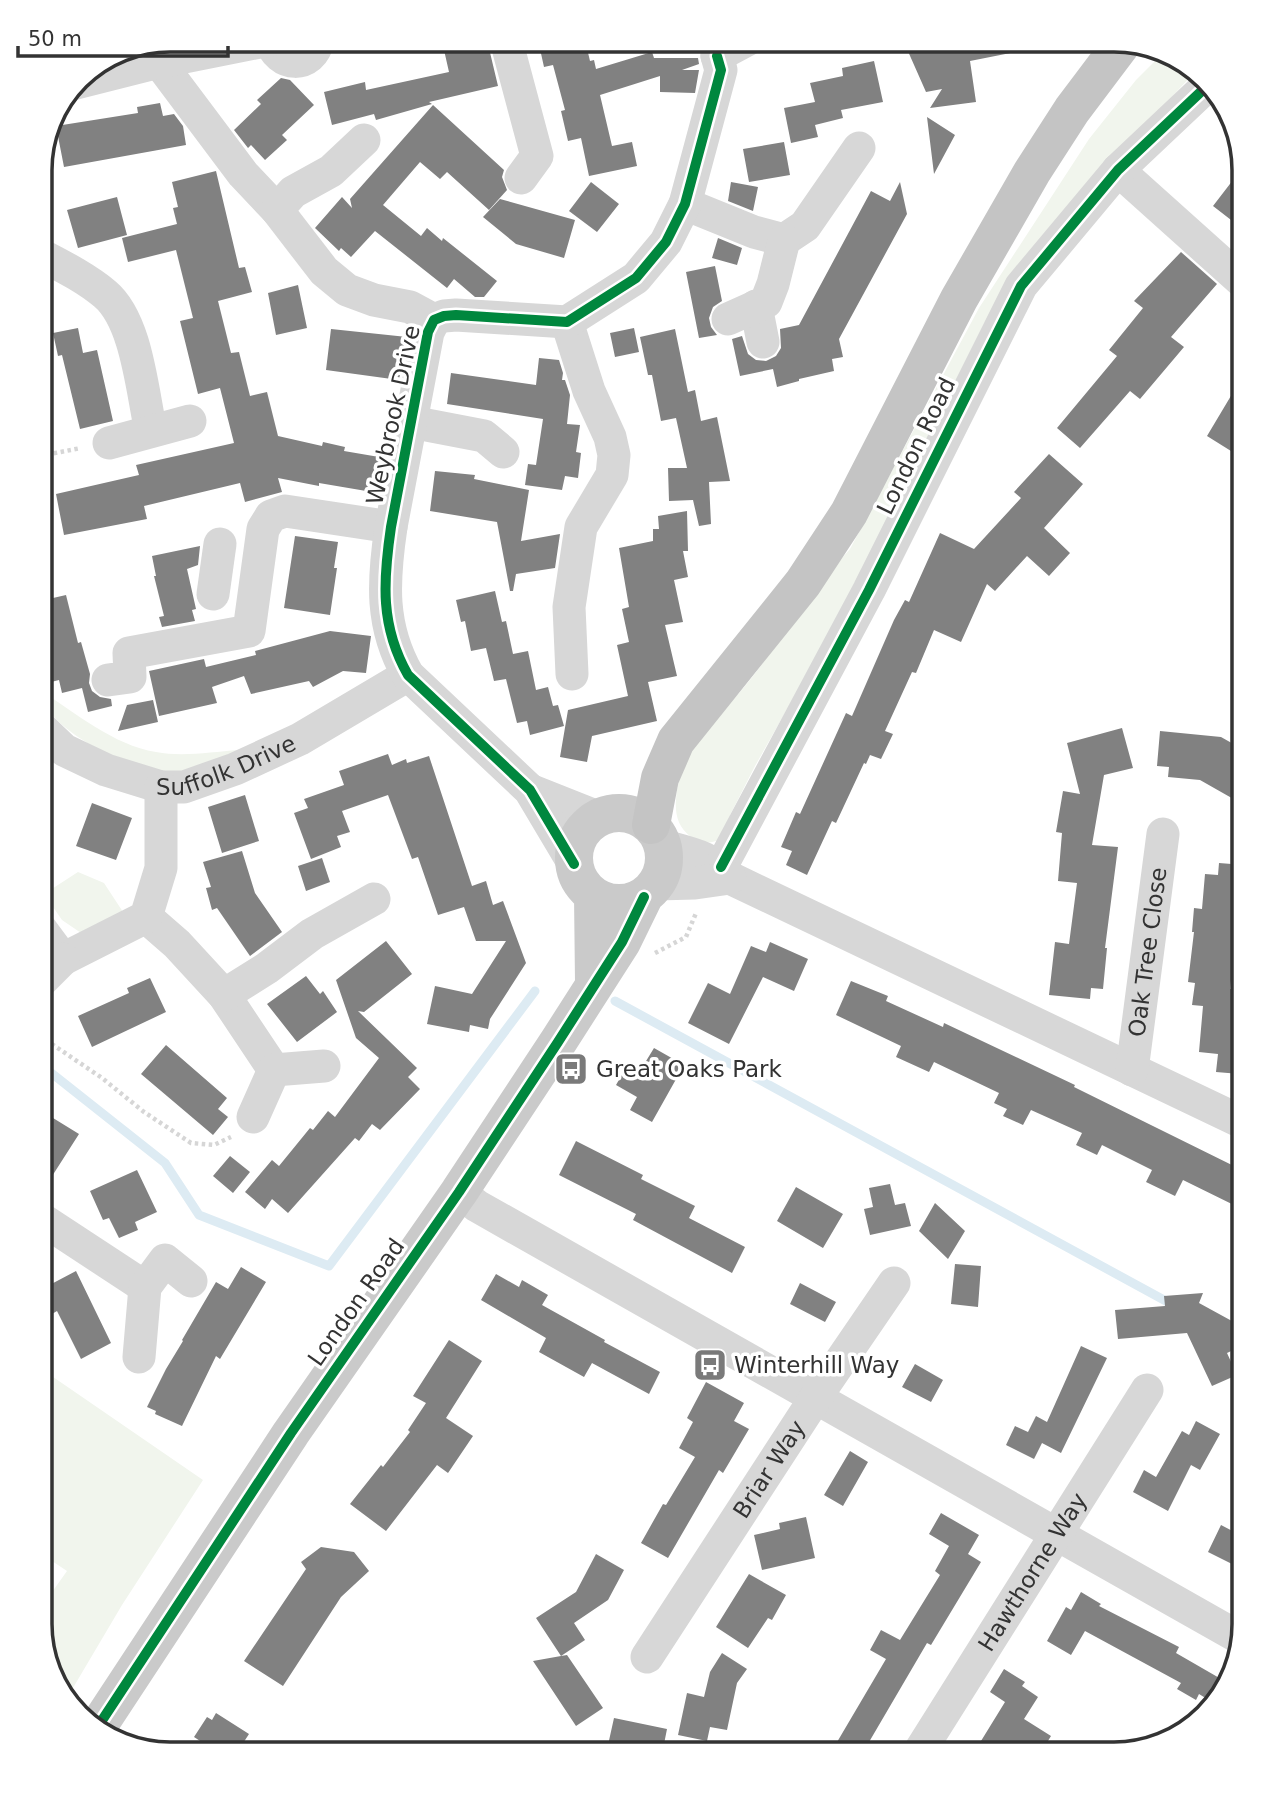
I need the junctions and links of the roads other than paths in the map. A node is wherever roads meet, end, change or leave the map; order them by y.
1 (275, 52) edge
2 (314, 52) edge
3 (509, 52) edge
4 (709, 53) edge
5 (1115, 53) edge
6 (158, 54) edge
7 (105, 73) edge
8 (1201, 92) edge
9 (364, 140) dead end
10 (859, 148) dead end
11 (1118, 170) junction
12 (521, 178) dead end
13 (285, 201) junction
14 (685, 204) junction
15 (785, 240) junction
16 (53, 261) edge
17 (1232, 272) edge
18 (434, 320) junction
19 (567, 322) junction
20 (763, 342) dead end
21 (190, 421) dead end
22 (411, 422) junction
23 (151, 431) junction
24 (108, 443) road end
25 (503, 452) dead end
26 (391, 527) junction
27 (217, 569) dead end
28 (254, 591) junction
29 (572, 674) dead end
30 (408, 675) junction
31 (108, 680) dead end
32 (53, 739) edge
33 (161, 787) junction
34 (530, 790) junction
35 (597, 817) junction
36 (1163, 834) dead end
37 (658, 836) junction
38 (720, 875) junction
39 (583, 880) junction
40 (650, 891) junction
41 (374, 899) dead end
42 (146, 917) junction
43 (52, 970) edge
44 (594, 982) junction
45 (225, 995) junction
46 (324, 1066) dead end
47 (274, 1070) junction
48 (1132, 1070) junction
49 (253, 1117) road end
50 (1232, 1117) edge
51 (459, 1192) junction
52 (52, 1226) edge
53 (191, 1281) dead end
54 (894, 1283) dead end
55 (145, 1287) junction
56 (139, 1357) dead end
57 (1147, 1390) dead end
58 (816, 1397) junction
59 (1055, 1533) junction
60 (1231, 1633) edge
61 (647, 1657) dead end
62 (103, 1720) edge
63 (926, 1742) edge

1 - 2 street
3 - 12 street
4 - 14 street
5 - 37 highway
6 - 7 street
6 - 13 street
8 - 11 street, London Road
9 - 13 street
10 - 15 street
11 - 17 street
11 - 38 street, London Road
13 - 18 street
14 - 15 street
14 - 19 street
15 - 20 street
16 - 23 street
18 - 19 street, Weybrook Drive
18 - 22 street, Weybrook Drive
19 - 29 street
21 - 23 street
22 - 25 street
22 - 26 street, Weybrook Drive
23 - 24 street
26 - 28 street
26 - 30 street, Weybrook Drive
27 - 28 street
28 - 31 street
30 - 33 street, Suffolk Drive
30 - 34 street, Weybrook Drive
32 - 33 street, Suffolk Drive
33 - 42 street
34 - 35 street, Weybrook Drive
34 - 39 street, Weybrook Drive
35 - 37 main road
35 - 39 main road
36 - 48 street, Oak Tree Close
37 - 38 street
37 - 40 main road
38 - 40 street
38 - 48 street
39 - 40 main road
39 - 44 main road
40 - 44 main road, London Road
41 - 45 street
42 - 43 street
42 - 45 street
44 - 51 main road, London Road
45 - 47 street
46 - 47 street
47 - 49 street
48 - 50 street
51 - 58 street
51 - 62 main road, London Road
52 - 55 street
53 - 55 street
54 - 58 street, Briar Way
55 - 56 street
57 - 59 street, Hawthorne Way
58 - 59 street
58 - 61 street, Briar Way
59 - 60 street
59 - 63 street, Hawthorne Way

